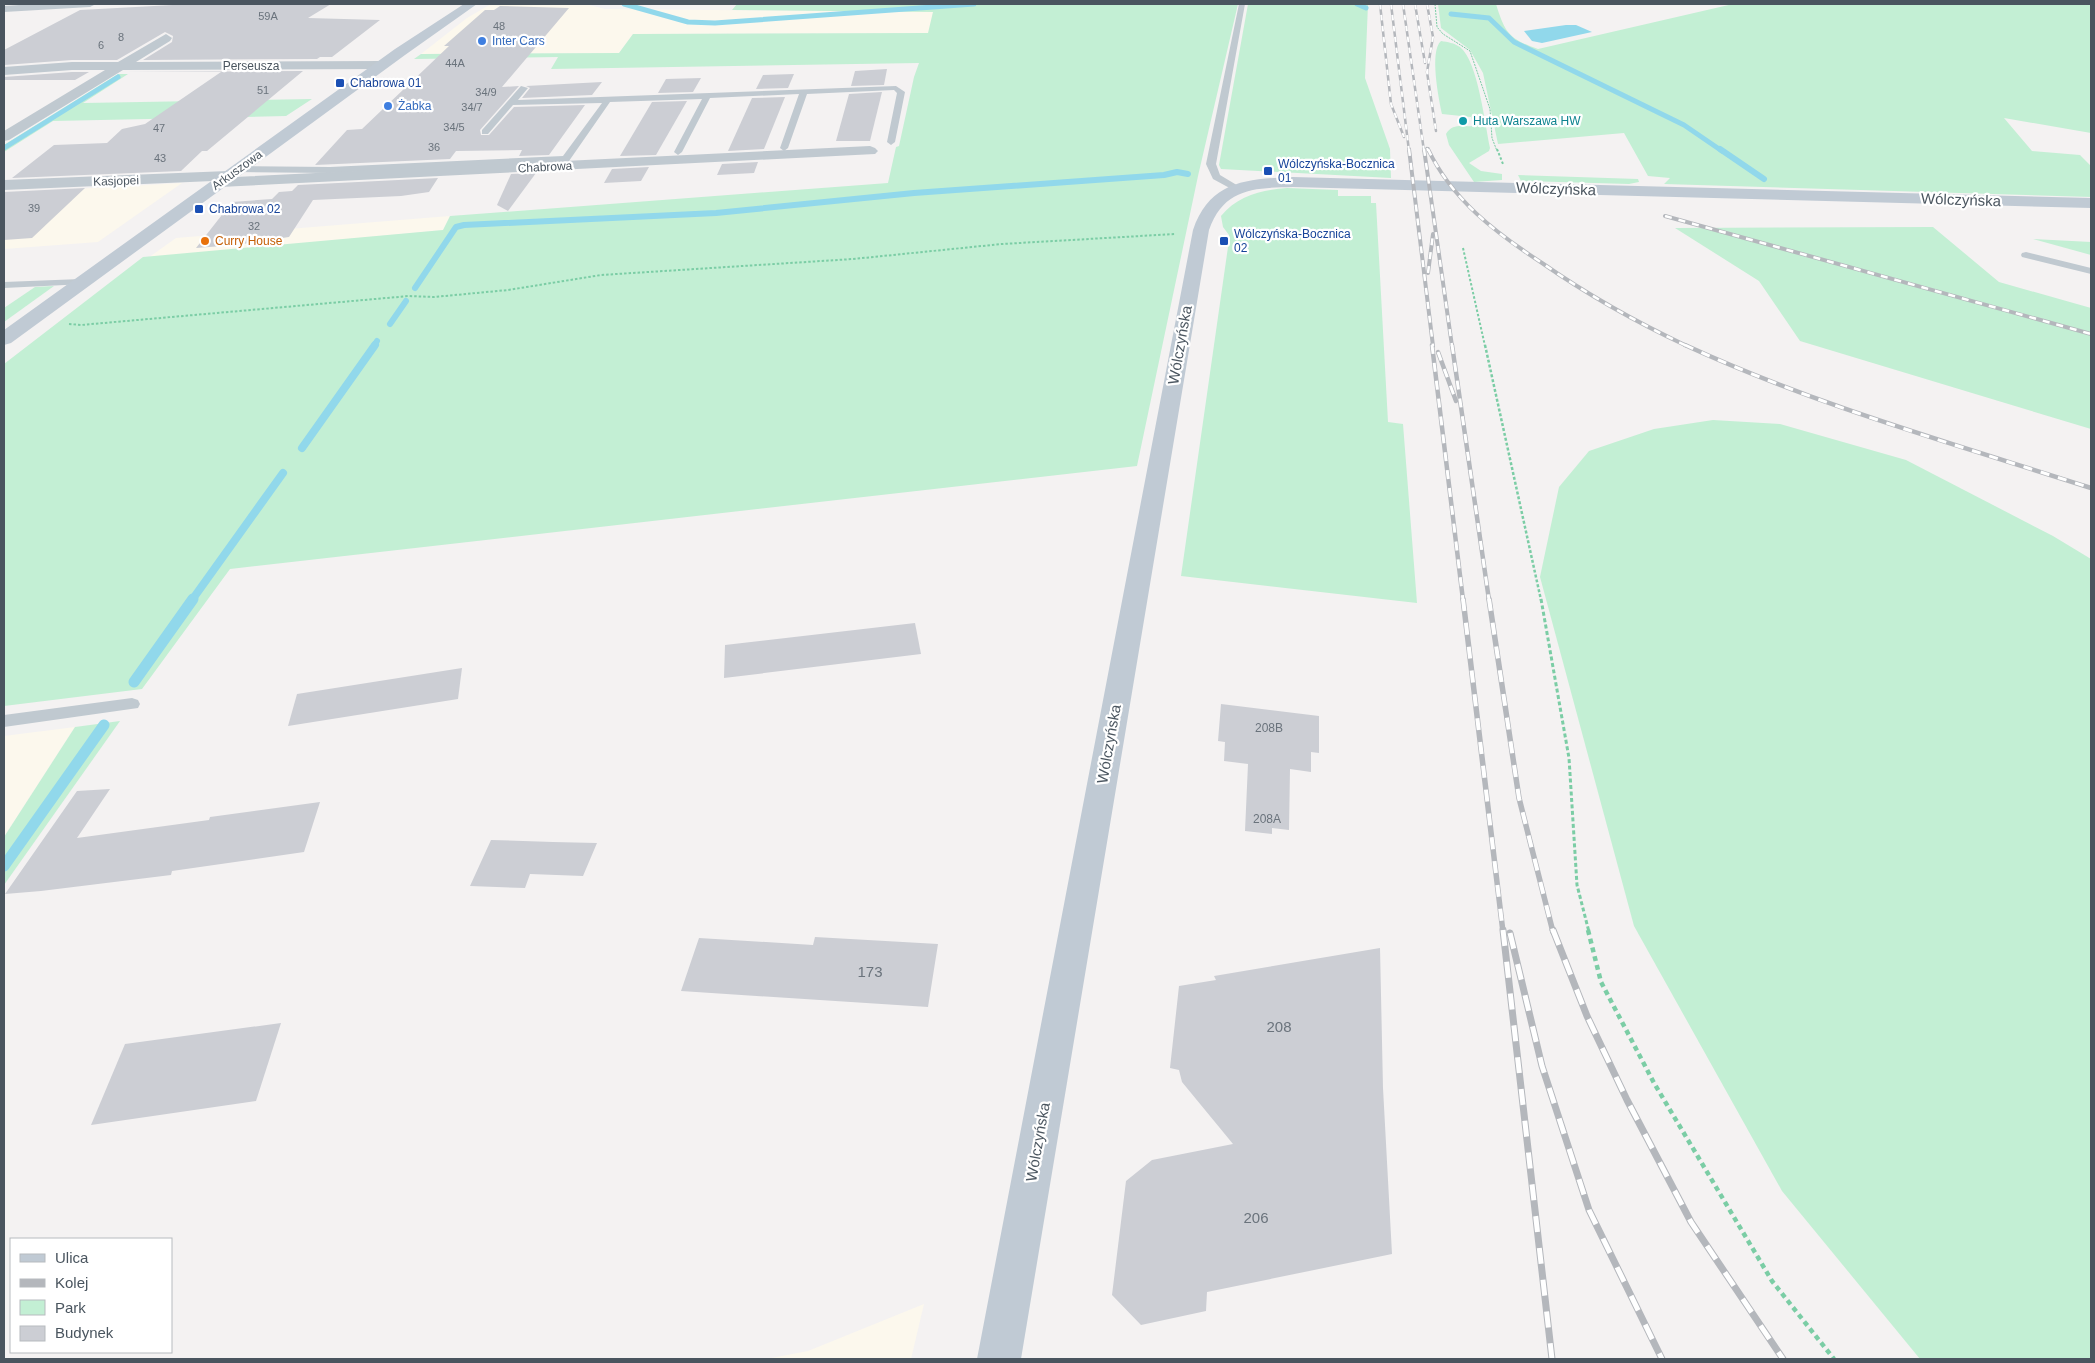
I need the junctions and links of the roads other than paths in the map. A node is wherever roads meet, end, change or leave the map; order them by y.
1 (90, 4) edge
2 (471, 4) edge
3 (1242, 4) edge
4 (24, 6) edge
5 (4, 9) edge
6 (166, 38) dead end
7 (121, 66) junction
8 (382, 66) junction
9 (4, 71) edge
10 (524, 88) dead end
11 (804, 91) junction
12 (707, 96) junction
13 (608, 100) junction
14 (511, 104) junction
15 (485, 132) dead end
16 (4, 137) edge
17 (890, 142) dead end
18 (784, 148) dead end
19 (870, 151) dead end
20 (678, 152) dead end
21 (229, 176) junction
22 (4, 185) edge
23 (1237, 189) junction
24 (2091, 203) edge
25 (2026, 254) dead end
26 (2091, 271) edge
27 (81, 282) junction
28 (4, 285) edge
29 (4, 339) edge
30 (132, 704) dead end
31 (4, 721) edge
32 (999, 1359) edge

1 - 4 street
2 - 8 street, Arkuszowa
3 - 23 lane
4 - 5 street
6 - 7 street
7 - 8 street, Perseusza
7 - 9 street, Perseusza
7 - 16 street
8 - 21 street, Arkuszowa
10 - 14 lane
11 - 12 lane
11 - 17 lane
11 - 18 lane
12 - 13 lane
12 - 20 lane
13 - 14 lane
13 - 21 lane
14 - 15 lane
19 - 21 street, Chabrowa
21 - 22 street, Kasjopei
21 - 27 street, Arkuszowa
23 - 24 street, Wólczyńska
23 - 32 street, Wólczyńska
25 - 26 lane
27 - 28 lane
27 - 29 street, Arkuszowa
30 - 31 lane

